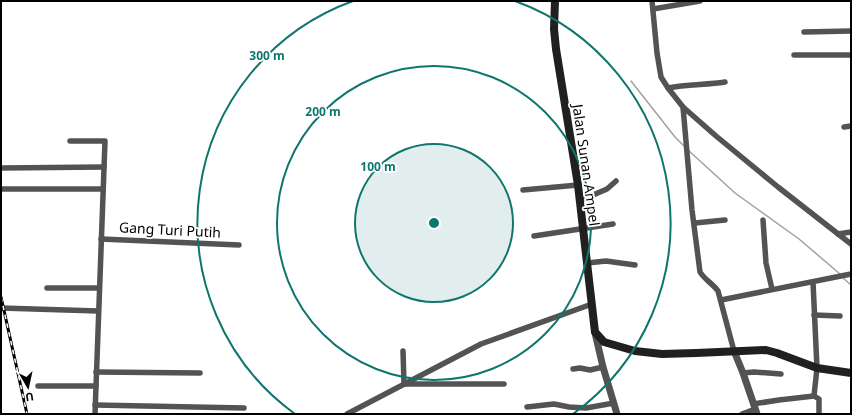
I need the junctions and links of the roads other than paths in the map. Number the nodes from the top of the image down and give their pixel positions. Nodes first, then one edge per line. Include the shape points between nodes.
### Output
1 (555, 1) edge
2 (652, 1) edge
3 (700, 1) edge
4 (653, 9) junction
5 (851, 31) edge
6 (804, 32) dead end
7 (794, 55) dead end
8 (851, 55) edge
9 (725, 82) dead end
10 (668, 88) junction
11 (683, 107) junction
12 (851, 126) edge
13 (844, 127) dead end
14 (70, 141) dead end
15 (104, 167) junction
16 (1, 168) edge
17 (616, 181) dead end
18 (578, 185) junction
19 (1, 188) edge
20 (103, 189) junction
21 (523, 190) dead end
22 (579, 201) junction
23 (725, 220) dead end
24 (763, 220) dead end
25 (695, 223) junction
26 (613, 224) dead end
27 (583, 228) junction
28 (851, 232) edge
29 (838, 234) junction
30 (534, 236) dead end
31 (101, 238) junction
32 (851, 244) edge
33 (239, 245) dead end
34 (587, 263) junction
35 (635, 265) dead end
36 (849, 275) edge
37 (813, 282) junction
38 (47, 288) dead end
39 (98, 288) junction
40 (772, 289) junction
41 (721, 300) junction
42 (592, 304) junction
43 (1, 308) edge
44 (98, 310) junction
45 (814, 315) junction
46 (840, 316) dead end
47 (595, 332) junction
48 (612, 346) junction
49 (403, 350) dead end
50 (734, 351) junction
51 (600, 356) junction
52 (603, 367) junction
53 (817, 368) junction
54 (573, 369) dead end
55 (96, 372) junction
56 (200, 373) dead end
57 (743, 373) junction
58 (851, 373) edge
59 (781, 374) dead end
60 (404, 384) junction
61 (504, 384) dead end
62 (38, 386) dead end
63 (96, 386) junction
64 (814, 396) junction
65 (614, 403) junction
66 (95, 404) junction
67 (527, 407) dead end
68 (244, 408) dead end
69 (755, 409) edge
70 (95, 414) edge
71 (347, 414) edge
72 (617, 414) edge
73 (742, 414) edge
74 (819, 414) edge

1 - 18 main road, Jalan Sunan Ampel via 556,49
2 - 4 street
3 - 4 street
4 - 10 street via 661,77
5 - 6 street
7 - 8 street
9 - 10 street
10 - 11 street
11 - 25 street
11 - 29 street via 772,183
12 - 13 street
14 - 15 street via 104,141
15 - 16 street
15 - 20 street
17 - 22 street via 608,188
18 - 21 street
18 - 22 main road, Jalan Sunan Ampel
19 - 20 street
20 - 31 street
22 - 27 main road, Jalan Sunan Ampel
23 - 25 street
24 - 40 street via 766,263
25 - 41 street via 700,272 713,284
26 - 27 street
27 - 30 street
27 - 34 main road, Jalan Sunan Ampel
28 - 29 street
29 - 32 street
31 - 33 street, Gang Turi Putih
31 - 39 street
34 - 35 street via 606,261
34 - 42 main road, Jalan Sunan Ampel
36 - 37 street
37 - 40 street
37 - 45 street
38 - 39 street
39 - 44 street
40 - 41 street
41 - 50 street
42 - 47 main road, Jalan Sunan Ampel
42 - 60 street via 481,344
43 - 44 street
44 - 55 street
45 - 46 street
45 - 53 street
47 - 48 main road
47 - 51 street
48 - 50 main road via 662,354
48 - 51 street via 604,349
49 - 60 street
50 - 53 main road via 766,350
50 - 57 street
51 - 52 street
52 - 54 street via 590,370
52 - 65 street
53 - 58 main road
53 - 64 street
55 - 56 street
55 - 63 street
57 - 59 street
57 - 69 street
60 - 61 street
60 - 71 street
62 - 63 street
63 - 66 street
64 - 69 street
64 - 74 street via 819,399
65 - 67 street via 586,408 554,404
65 - 72 street
66 - 68 street
66 - 70 street
69 - 73 street

